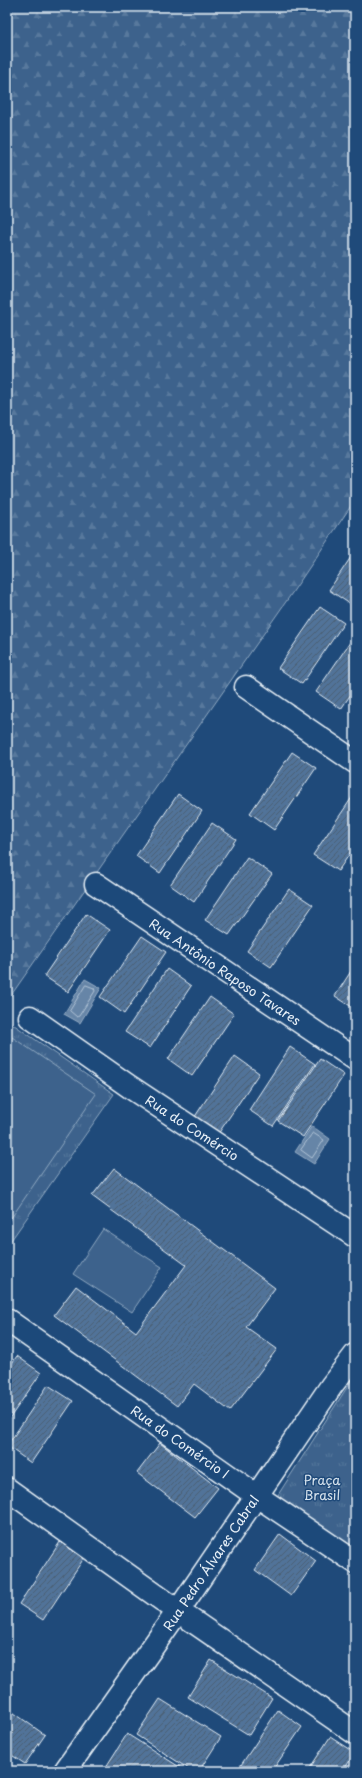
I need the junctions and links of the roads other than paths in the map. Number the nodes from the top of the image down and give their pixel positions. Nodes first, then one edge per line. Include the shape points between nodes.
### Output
1 (246, 687) dead end
2 (355, 762) edge
3 (96, 884) dead end
4 (30, 1018) dead end
5 (355, 1059) edge
6 (355, 1236) edge
7 (7, 1320) edge
8 (355, 1355) edge
9 (7, 1489) edge
10 (257, 1496) junction
11 (355, 1562) edge
12 (178, 1611) junction
13 (355, 1733) edge
14 (65, 1771) edge

1 - 2 street
3 - 5 street, Rua Antônio Raposo Tavares
4 - 6 street, Rua do Comércio
7 - 10 street, Rua do Comércio I
8 - 10 street, Rua Pedro Álvares Cabral
9 - 12 street
10 - 11 street, Rua do Comércio I
10 - 12 street, Rua Pedro Álvares Cabral
12 - 13 street
12 - 14 street, Rua Pedro Álvares Cabral

